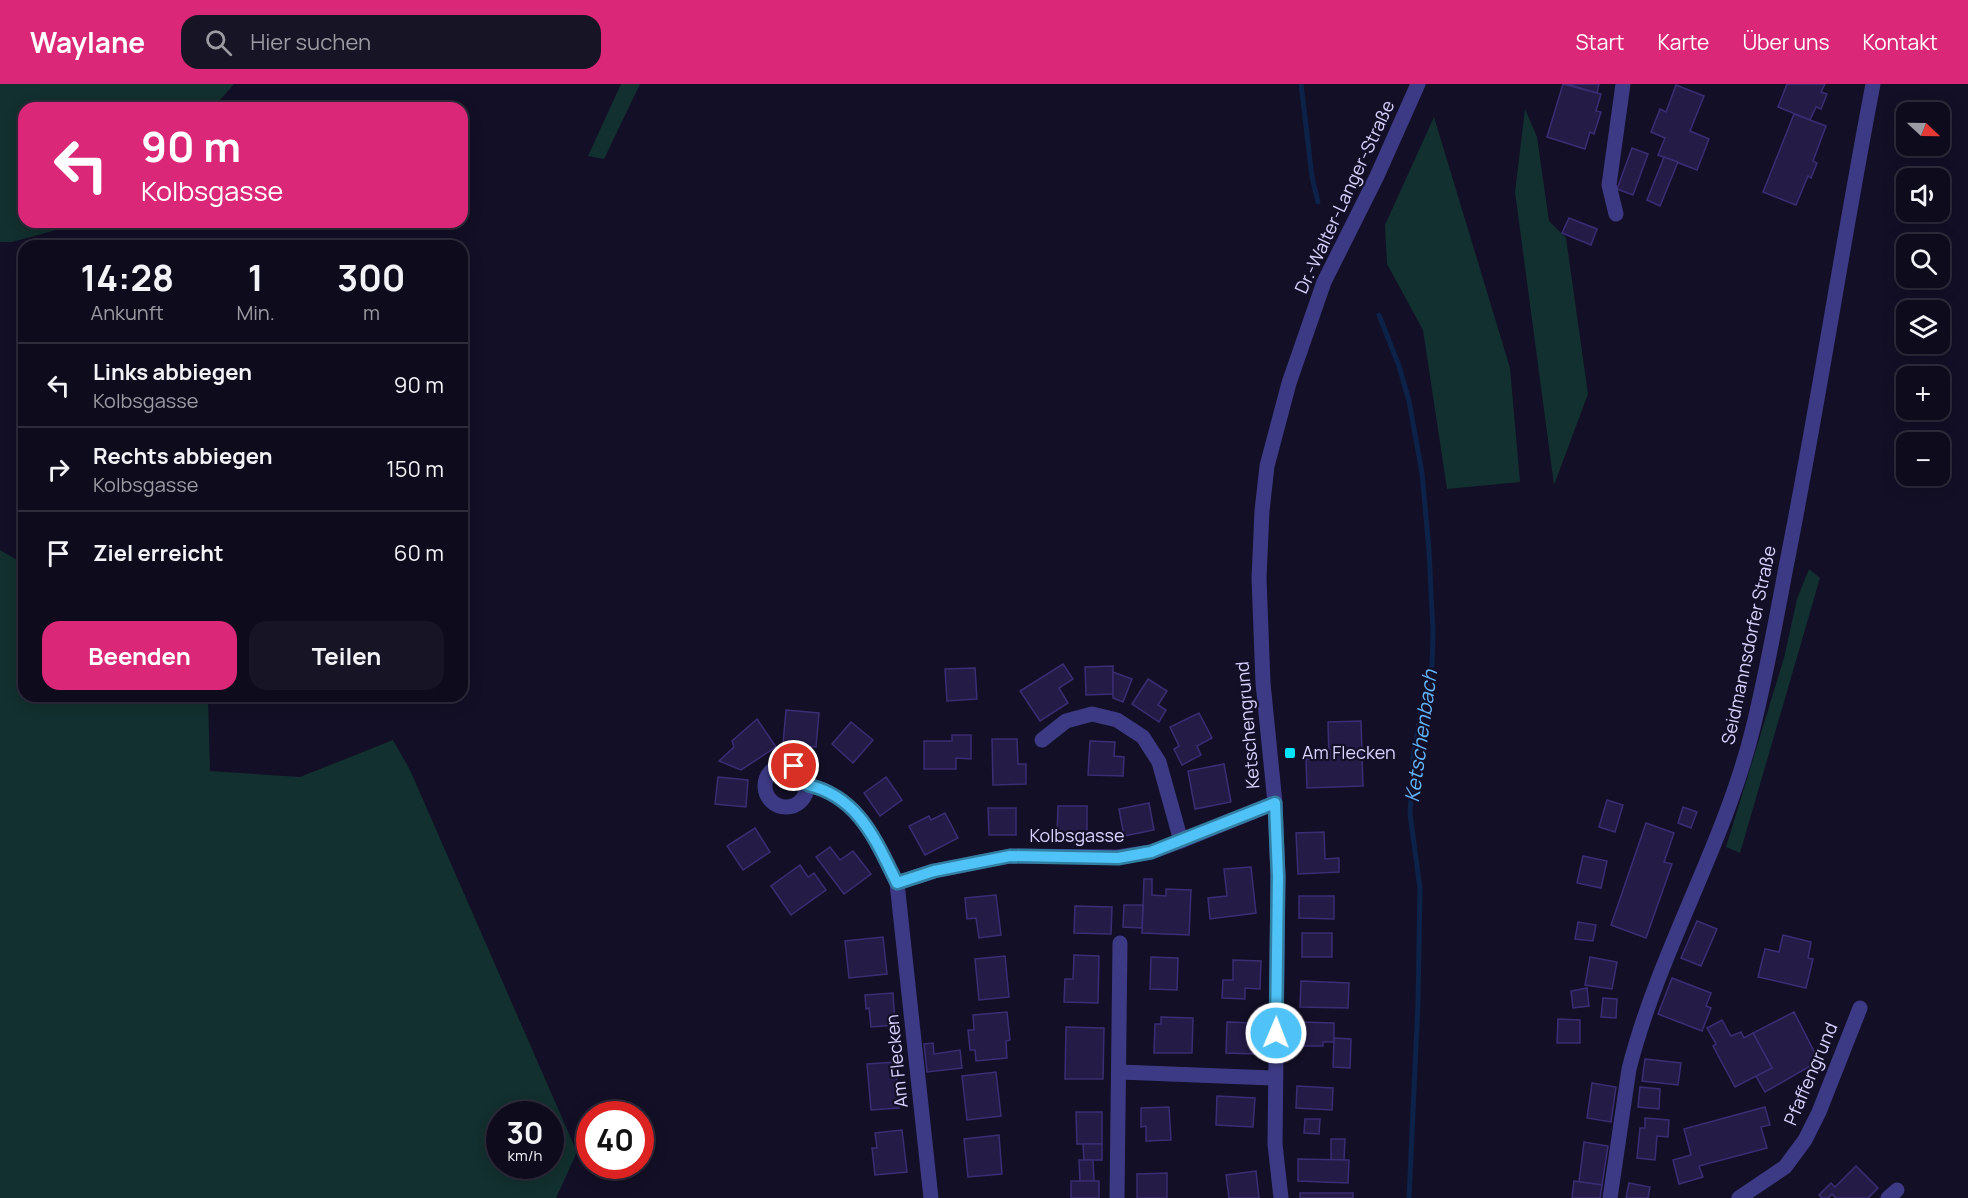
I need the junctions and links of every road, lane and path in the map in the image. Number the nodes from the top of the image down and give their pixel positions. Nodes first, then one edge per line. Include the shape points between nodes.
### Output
1 (1418, 84) edge
2 (1623, 84) edge
3 (1873, 84) edge
4 (1616, 214) dead end
5 (1308, 327) joint
6 (1042, 740) dead end
7 (808, 785) dead end
8 (1275, 803) junction
9 (1180, 841) junction
10 (897, 883) junction
11 (1120, 943) dead end
12 (1860, 1008) dead end
13 (1120, 1072) junction
14 (1275, 1078) junction
15 (931, 1198) edge
16 (1118, 1198) edge
17 (1281, 1198) edge
18 (1610, 1198) edge
19 (1739, 1198) edge

1 - 5 street, Dr.-Walter-Langer-Straße via 1324,282
2 - 4 street via 1609,185
3 - 18 street, Seidmannsdorfer Straße via 1796,517 1753,729 1719,834 1659,977 1634,1050
5 - 8 street, Ketschengrund via 1288,383 1267,466 1262,511 1258,578
6 - 9 street via 1066,721 1092,714 1117,720 1143,737 1159,762
7 - 10 street via 841,799 858,814
8 - 9 street, Kolbsgasse
8 - 14 street, Ketschengrund via 1278,876
9 - 10 street, Kolbsgasse via 1118,858 1010,856 934,871
10 - 15 street, Am Flecken
11 - 13 street
12 - 19 street, Pfaffengrund via 1805,1140 1785,1167
13 - 14 street
13 - 16 street
14 - 17 street, Ketschengrund via 1275,1144

